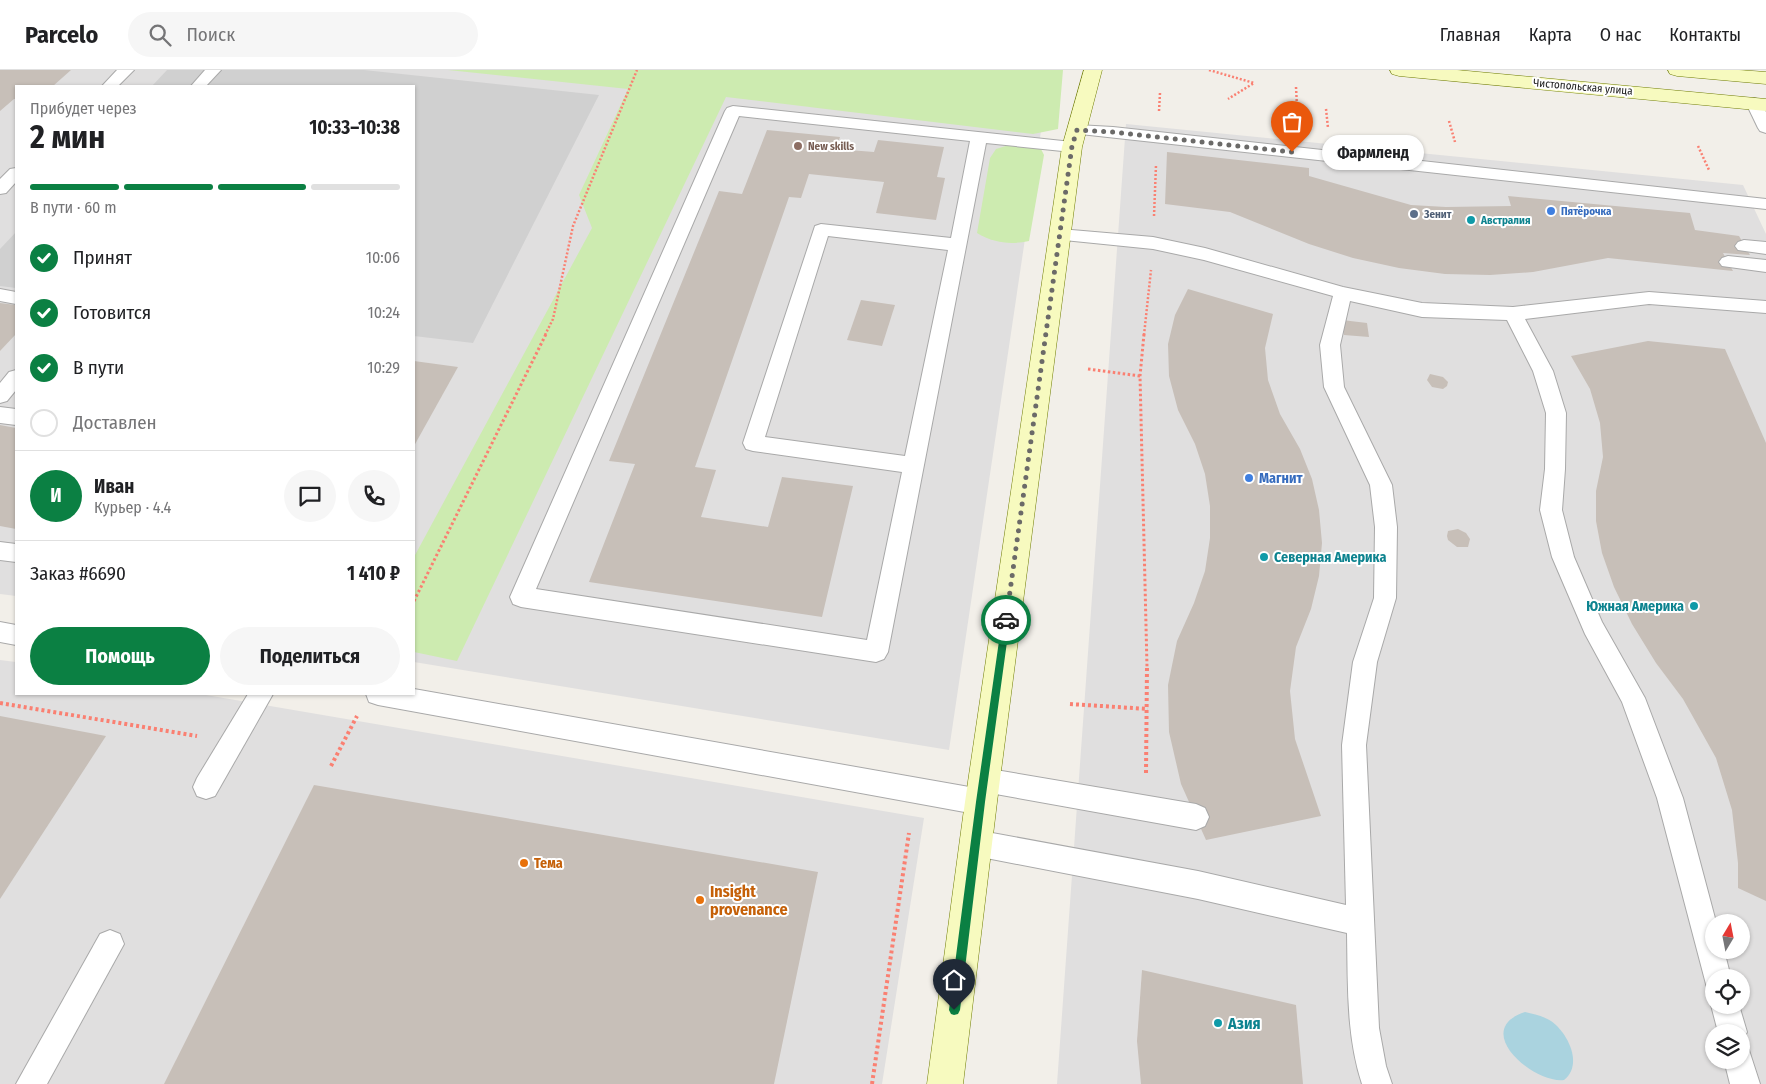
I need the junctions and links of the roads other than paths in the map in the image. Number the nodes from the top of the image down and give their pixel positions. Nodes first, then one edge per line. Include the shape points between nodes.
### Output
1 (126, 70) edge
2 (213, 70) edge
3 (1093, 70) edge
4 (1399, 70) edge
5 (1677, 70) edge
6 (1766, 78) edge
7 (109, 85) edge
8 (199, 85) edge
9 (1760, 104) edge
10 (1766, 128) edge
11 (979, 137) junction
12 (1075, 138) junction
13 (15, 174) edge
14 (0, 189) edge
15 (1766, 204) edge
16 (1060, 235) junction
17 (958, 246) junction
18 (1744, 246) dead end
19 (1766, 248) edge
20 (1728, 262) dead end
21 (1766, 266) edge
22 (1343, 293) junction
23 (0, 296) edge
24 (15, 298) edge
25 (1766, 307) edge
26 (1513, 314) junction
27 (15, 378) edge
28 (0, 396) edge
29 (0, 415) edge
30 (15, 417) edge
31 (913, 465) junction
32 (0, 551) edge
33 (15, 553) edge
34 (0, 632) edge
35 (15, 635) edge
36 (260, 695) edge
37 (384, 695) edge
38 (206, 787) dead end
39 (982, 791) junction
40 (1196, 816) dead end
41 (976, 844) junction
42 (1360, 922) junction
43 (110, 944) dead end
44 (1715, 969) edge
45 (1741, 1069) edge
46 (31, 1084) edge
47 (945, 1084) edge
48 (1377, 1084) edge
49 (1745, 1084) edge

1 - 7 lane
2 - 8 lane
3 - 12 street
4 - 9 street, Чистопольская улица
5 - 6 street
9 - 10 lane
11 - 12 lane
11 - 17 lane
11 - 31 lane via 733,111 521,597 876,652
12 - 15 lane via 1158,137
12 - 16 street
13 - 14 lane
16 - 22 lane via 1153,243 1205,254
16 - 39 street
17 - 31 lane
17 - 31 lane via 821,230 754,443
18 - 19 lane
20 - 21 lane
22 - 26 lane via 1422,310
22 - 42 lane via 1330,345 1334,387 1381,485 1386,527 1385,598 1365,662 1354,745
23 - 24 lane
25 - 26 lane via 1649,298
26 - 44 lane via 1543,371 1556,413 1551,510 1563,557 1593,627 1633,698 1670,798
27 - 28 lane
29 - 30 lane
32 - 33 lane
34 - 35 lane
36 - 38 lane
37 - 39 lane
39 - 40 lane
39 - 41 street
41 - 42 lane via 1198,885
41 - 47 street
42 - 48 lane via 1364,1028
43 - 46 lane
45 - 49 lane

